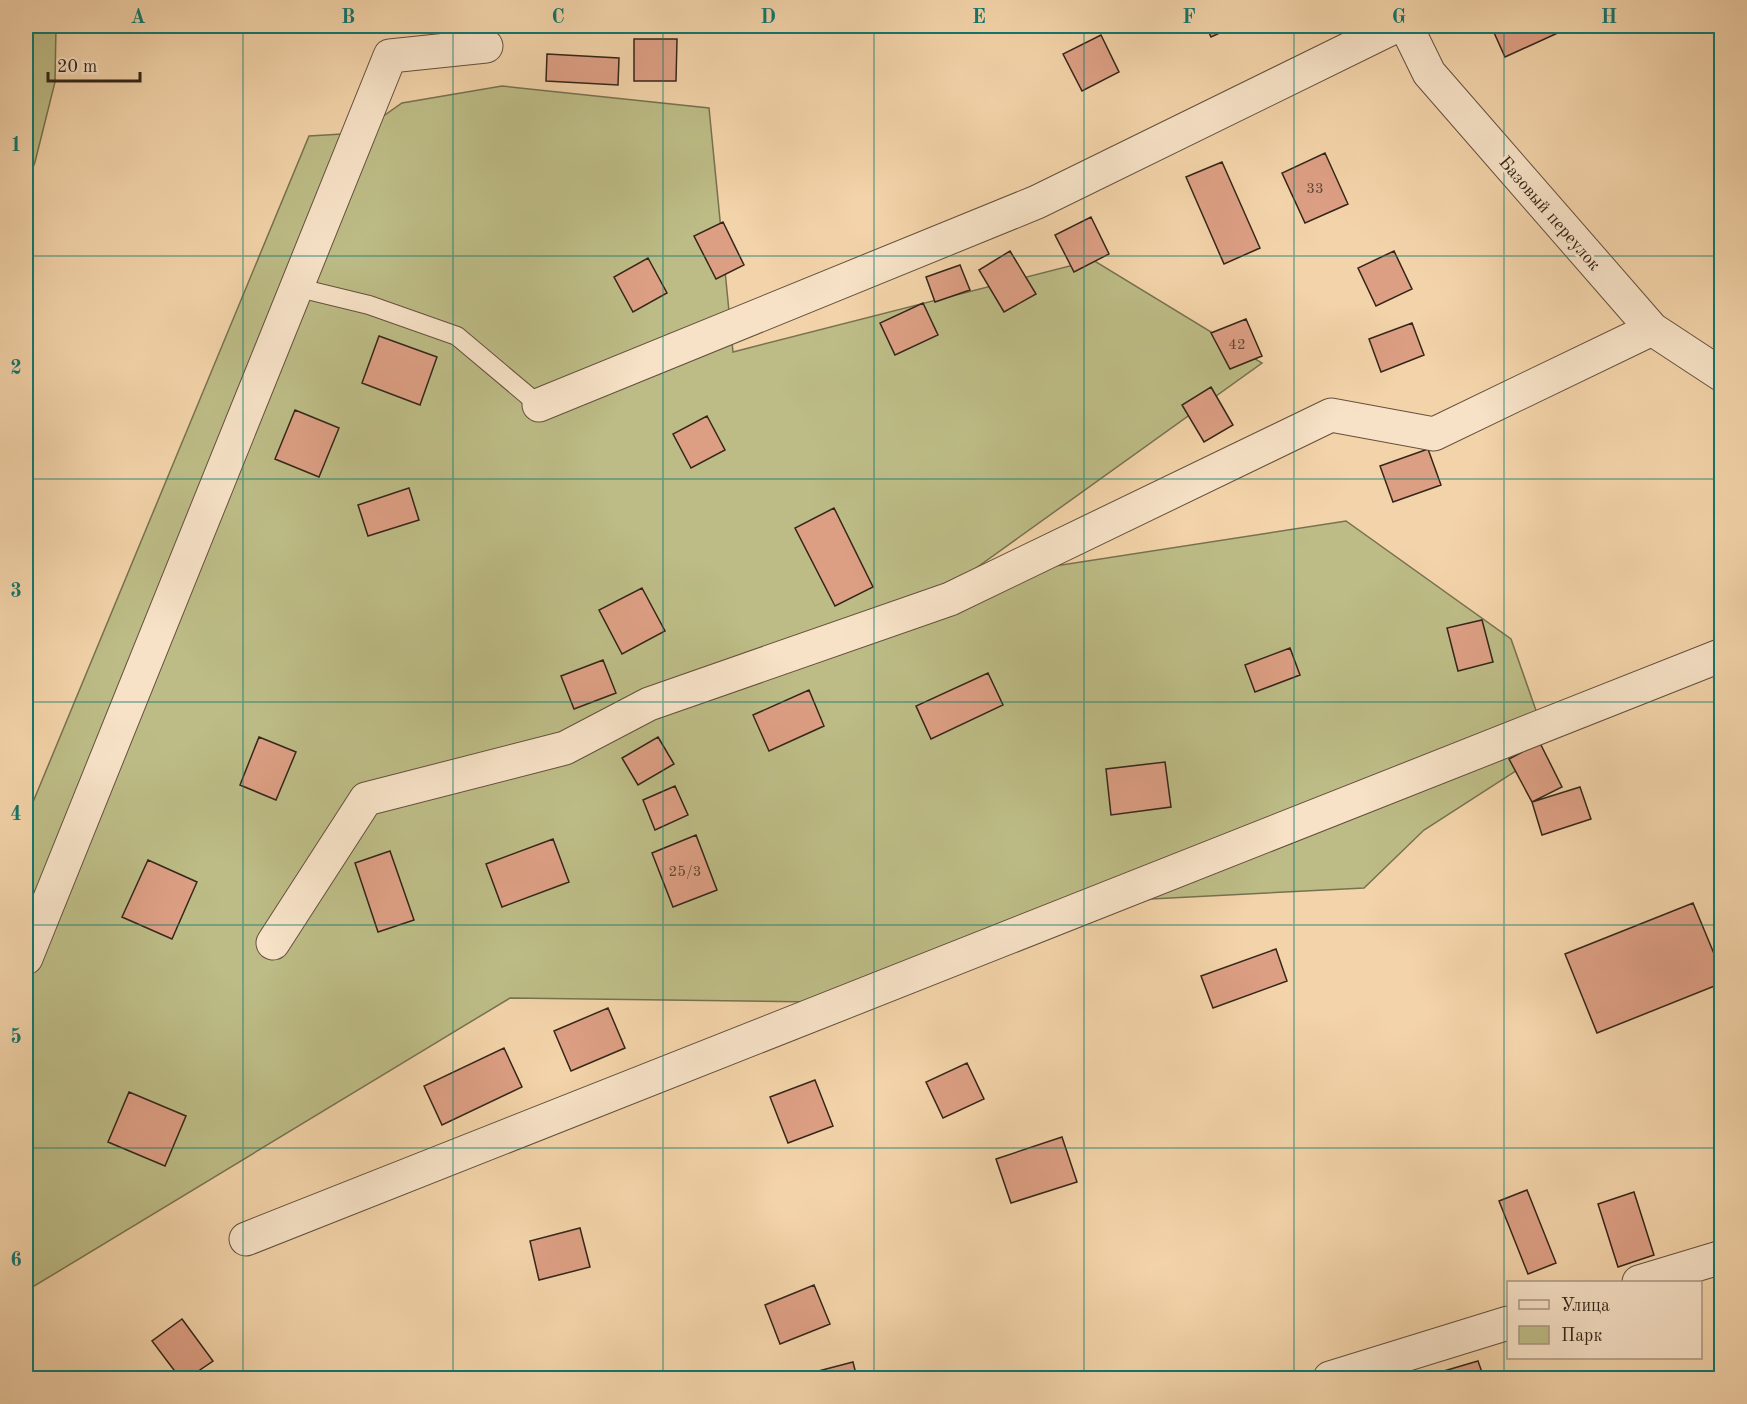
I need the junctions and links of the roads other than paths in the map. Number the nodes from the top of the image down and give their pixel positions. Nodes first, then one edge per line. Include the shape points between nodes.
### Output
1 (1396, 26) edge
2 (1406, 26) edge
3 (486, 46) dead end
4 (295, 287) junction
5 (1652, 329) junction
6 (1722, 375) edge
7 (540, 405) joint
8 (1722, 655) edge
9 (273, 943) dead end
10 (26, 958) edge
11 (246, 1239) dead end
12 (1722, 1257) edge
13 (1642, 1281) edge
14 (1507, 1324) edge
15 (1330, 1378) edge

1 - 7 street via 1037,202
2 - 5 street, Базовый переулок via 1428,73
3 - 4 street via 390,56
4 - 7 lane via 369,305 457,336
4 - 10 street
5 - 6 street, Базовый переулок
5 - 9 street via 1434,434 1330,415 950,599 650,704 565,748 366,799
8 - 11 street
12 - 13 street
14 - 15 street

